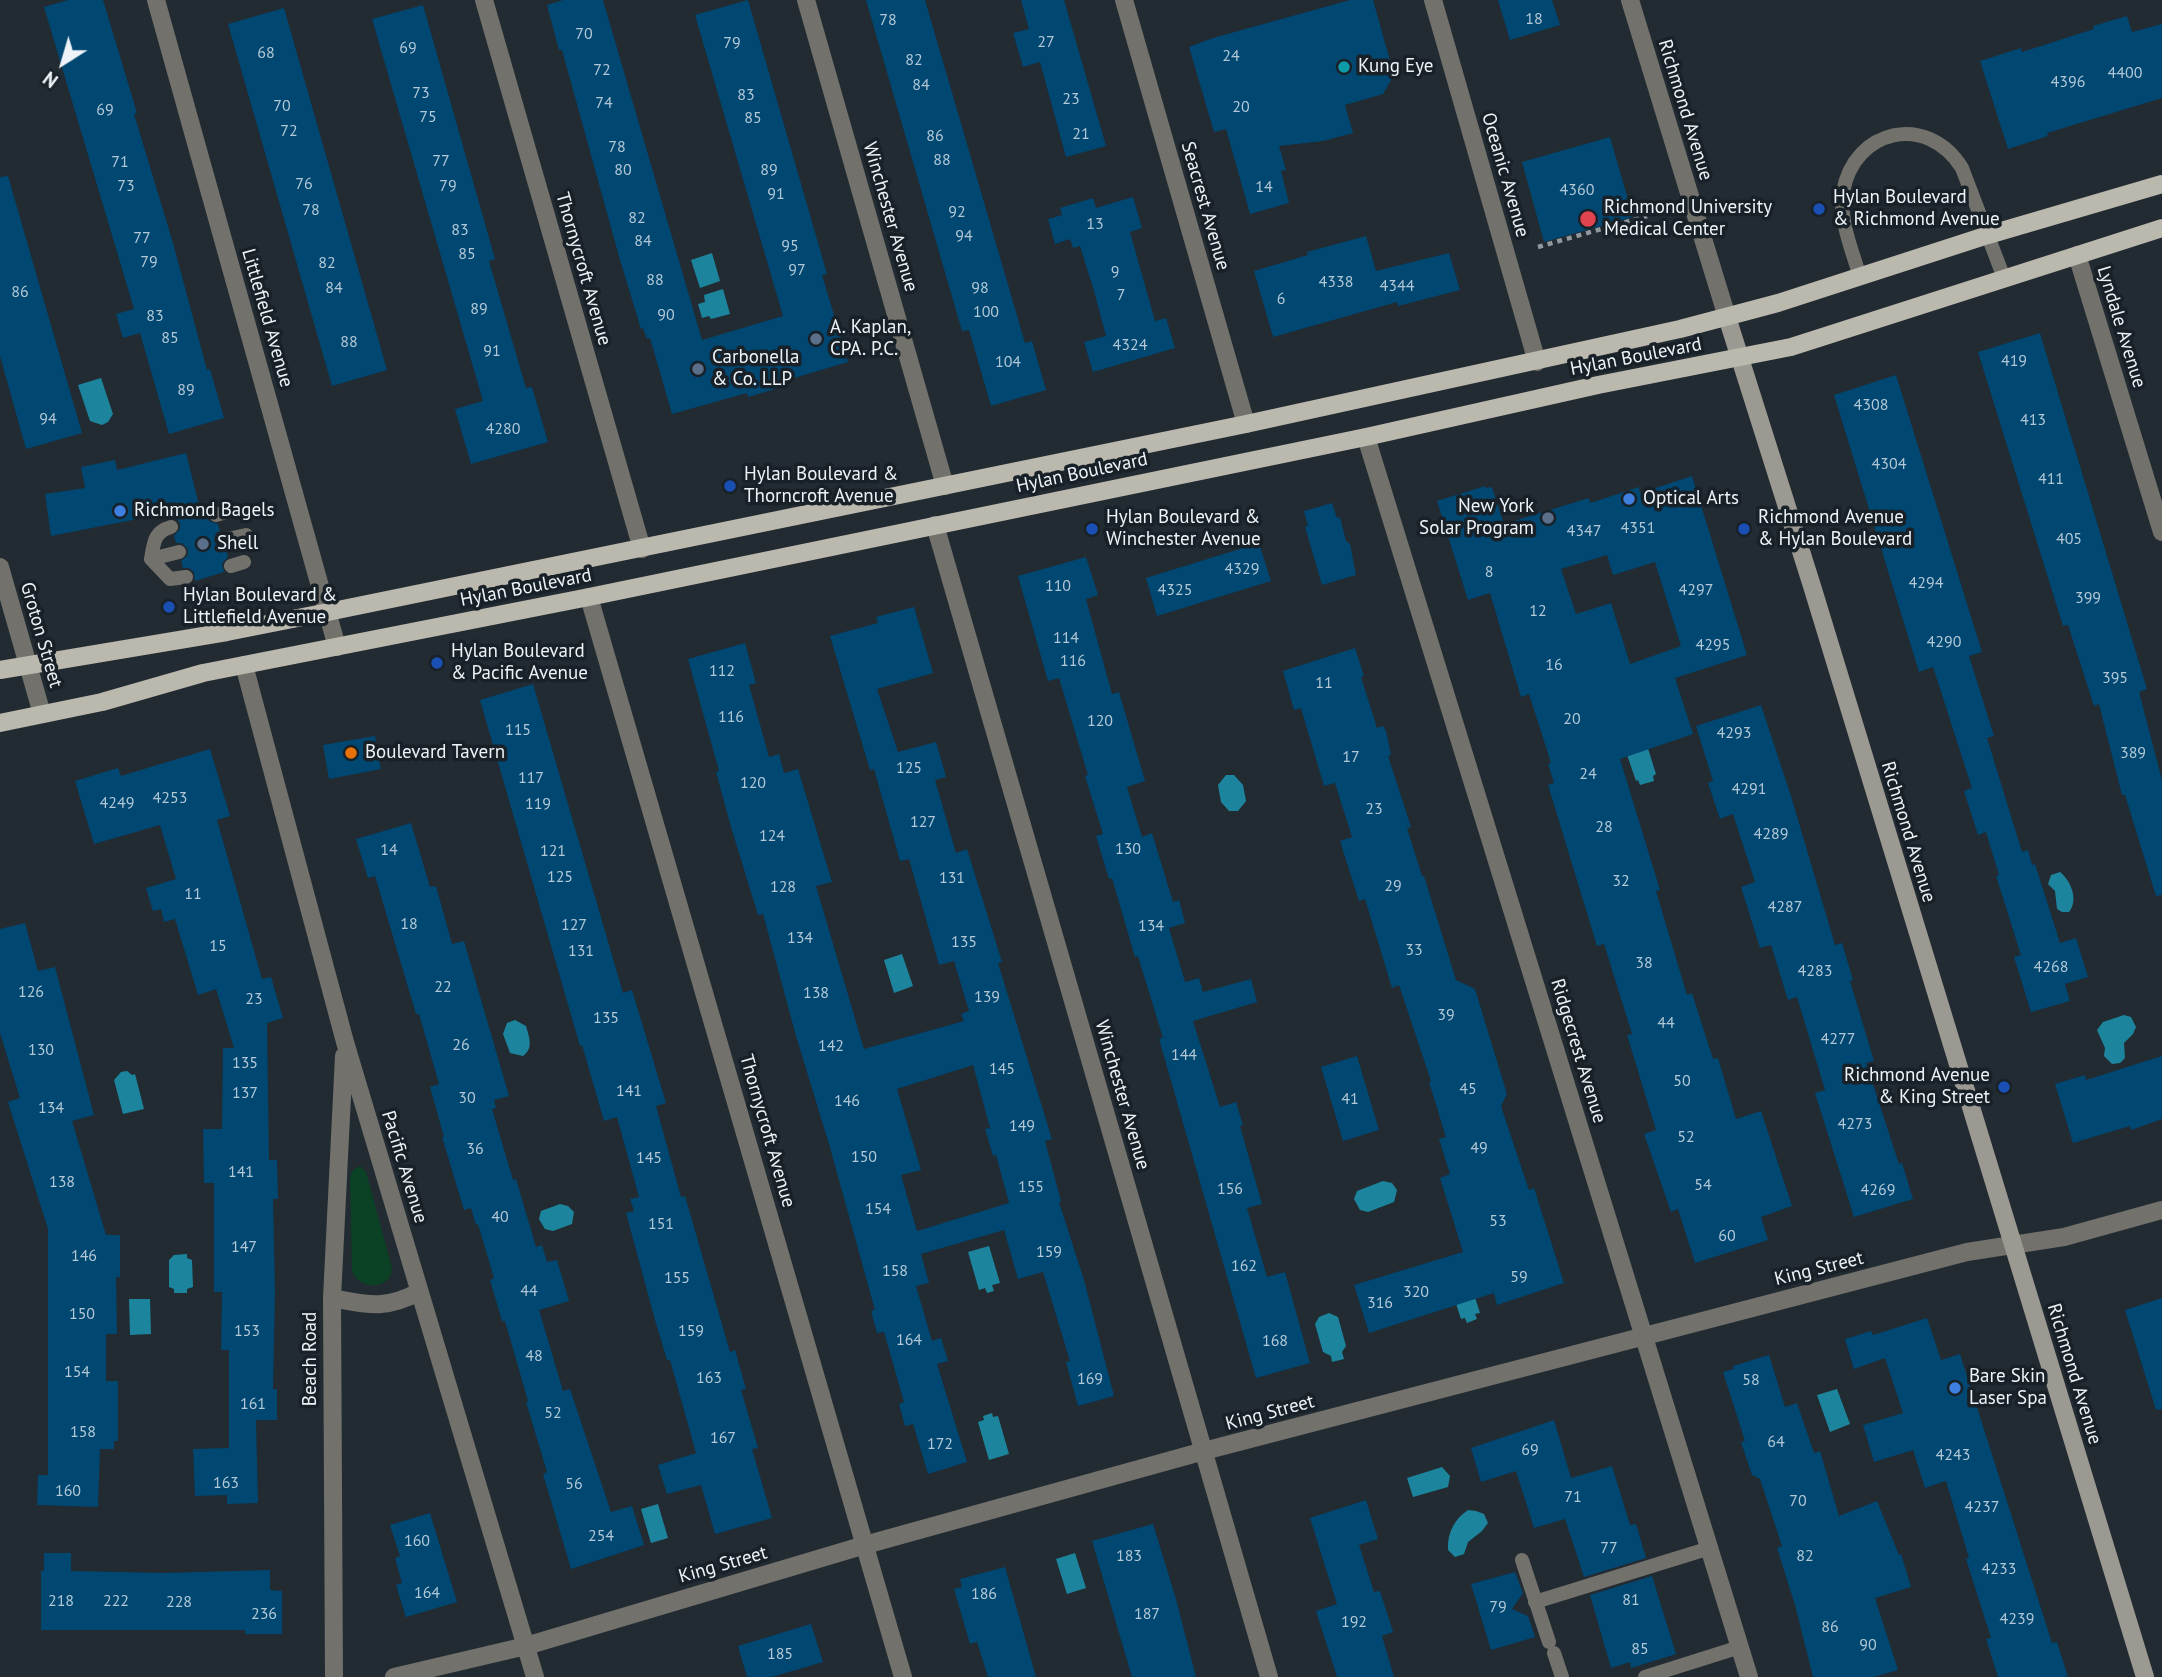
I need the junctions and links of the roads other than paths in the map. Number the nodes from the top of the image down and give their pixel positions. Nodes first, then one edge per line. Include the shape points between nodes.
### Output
1 (156, 0) edge
2 (484, 0) edge
3 (806, 0) edge
4 (1124, 0) edge
5 (1433, 0) edge
6 (1630, 0) edge
7 (2162, 184) edge
8 (2162, 228) edge
9 (1988, 236) junction
10 (2077, 255) junction
11 (1860, 277) junction
12 (2004, 278) junction
13 (1727, 317) junction
14 (1740, 357) junction
15 (1537, 362) junction
16 (1246, 424) junction
17 (1366, 437) junction
18 (944, 486) junction
19 (935, 525) junction
20 (172, 527) dead end
21 (2162, 532) edge
22 (246, 535) dead end
23 (223, 540) dead end
24 (642, 549) junction
25 (178, 552) dead end
26 (151, 559) junction
27 (0, 567) edge
28 (186, 577) dead end
29 (589, 597) junction
30 (328, 612) junction
31 (337, 647) junction
32 (28, 665) junction
33 (244, 665) junction
34 (0, 670) edge
35 (42, 714) junction
36 (0, 723) edge
37 (345, 1042) junction
38 (2162, 1210) edge
39 (2012, 1245) junction
40 (419, 1292) junction
41 (332, 1298) junction
42 (1644, 1336) junction
43 (1205, 1451) junction
44 (865, 1545) junction
45 (1710, 1548) junction
46 (1522, 1560) dead end
47 (1535, 1602) junction
48 (526, 1646) junction
49 (1740, 1647) junction
50 (334, 1677) edge
51 (394, 1677) edge
52 (535, 1677) edge
53 (903, 1677) edge
54 (1269, 1677) edge
55 (1562, 1677) edge
56 (1645, 1677) edge
57 (1749, 1677) edge
58 (2145, 1677) edge

1 - 30 street, Littlefield Avenue
2 - 24 street, Thornycroft Avenue
3 - 18 street, Winchester Avenue
4 - 16 street, Seacrest Avenue
5 - 15 street, Oceanic Avenue
6 - 13 street, Richmond Avenue
7 - 9 main road, Hylan Boulevard
8 - 10 main road, Hylan Boulevard
9 - 11 main road, Hylan Boulevard
9 - 11 lane via 1962,167 1949,151 1916,134 1882,138 1855,161 1843,196 1844,222
9 - 12 lane
10 - 12 main road, Hylan Boulevard
10 - 21 street, Lyndale Avenue
11 - 13 main road, Hylan Boulevard
12 - 14 main road, Hylan Boulevard via 1791,347
13 - 14 main road, Richmond Avenue
13 - 15 main road, Hylan Boulevard
14 - 17 main road, Hylan Boulevard
14 - 39 main road, Richmond Avenue
15 - 16 main road, Hylan Boulevard
16 - 18 main road, Hylan Boulevard
17 - 19 main road, Hylan Boulevard
17 - 42 street, Ridgecrest Avenue
18 - 24 main road, Hylan Boulevard
19 - 29 main road, Hylan Boulevard
19 - 43 street, Winchester Avenue
20 - 26 lane via 156,535
22 - 23 lane
24 - 30 main road, Hylan Boulevard
25 - 26 lane
26 - 28 lane via 170,579
27 - 32 street, Groton Street
29 - 31 main road, Hylan Boulevard
29 - 44 street, Thornycroft Avenue
30 - 31 street, Littlefield Avenue
30 - 32 main road, Hylan Boulevard
31 - 33 main road, Hylan Boulevard
32 - 34 main road, Hylan Boulevard
32 - 35 street, Groton Street
33 - 35 main road, Hylan Boulevard
33 - 37 street, Pacific Avenue
35 - 36 main road, Hylan Boulevard
37 - 40 street, Pacific Avenue
37 - 41 street, Beach Road
38 - 39 street, King Street via 2064,1237
39 - 42 street, King Street via 1967,1252
39 - 58 main road, Richmond Avenue
40 - 41 street via 384,1305
40 - 48 street, Pacific Avenue
41 - 50 street, Beach Road
42 - 43 street, King Street
42 - 45 street, Ridgecrest Avenue
43 - 44 street, King Street
43 - 54 street, Winchester Avenue
44 - 48 street, King Street
44 - 53 street, Thornycroft Avenue
45 - 47 lane
45 - 49 street, Ridgecrest Avenue
46 - 47 lane
47 - 55 lane
48 - 51 street, King Street
48 - 52 street, Pacific Avenue
49 - 56 lane
49 - 57 street, Ridgecrest Avenue

